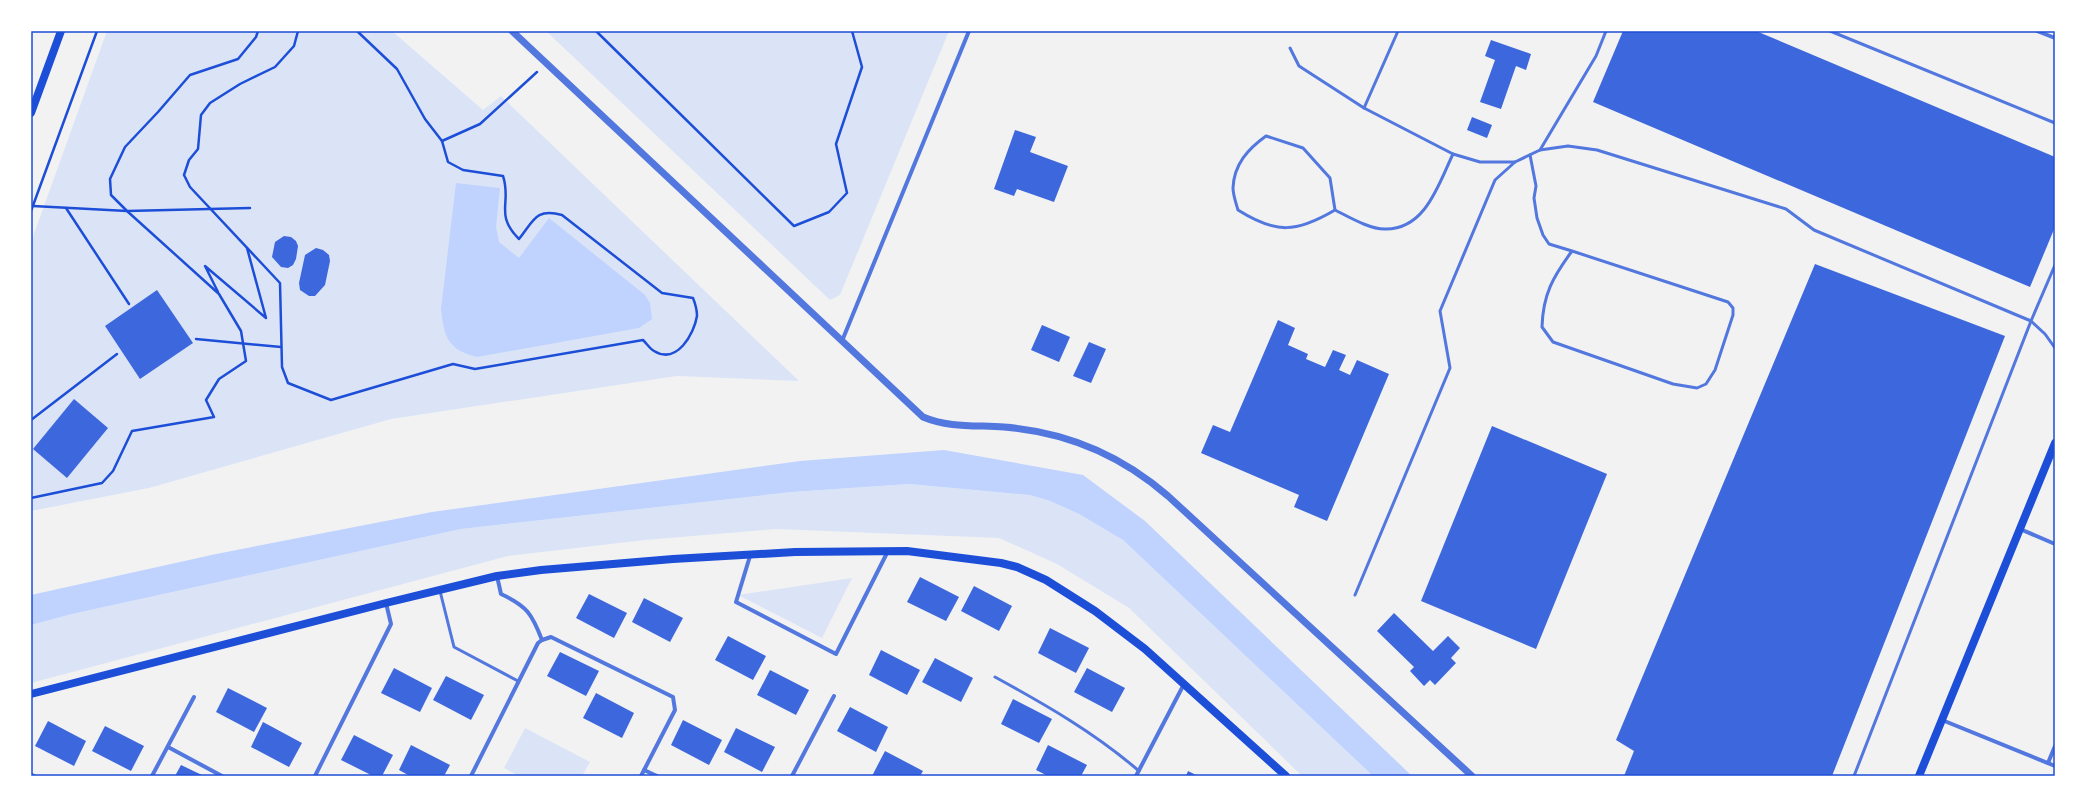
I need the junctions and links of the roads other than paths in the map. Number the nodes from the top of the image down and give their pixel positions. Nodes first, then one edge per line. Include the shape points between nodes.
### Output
1 (61, 31) edge
2 (512, 31) edge
3 (969, 31) edge
4 (1398, 31) edge
5 (1606, 31) edge
6 (1830, 31) edge
7 (2037, 31) edge
8 (2055, 38) edge
9 (1290, 48) dead end
10 (1364, 108) junction
11 (31, 113) edge
12 (2055, 123) edge
13 (1540, 150) junction
14 (1453, 154) junction
15 (1530, 155) junction
16 (1515, 162) junction
17 (1335, 210) junction
18 (1572, 251) junction
19 (2055, 265) edge
20 (2031, 321) junction
21 (842, 341) junction
22 (2055, 348) edge
23 (2055, 443) edge
24 (2020, 529) junction
25 (2055, 544) edge
26 (888, 550) junction
27 (750, 556) junction
28 (497, 576) junction
29 (440, 590) junction
30 (1355, 595) dead end
31 (386, 603) junction
32 (542, 640) junction
33 (995, 677) dead end
34 (518, 680) junction
35 (1184, 684) junction
36 (31, 694) edge
37 (834, 696) dead end
38 (194, 697) dead end
39 (1942, 720) junction
40 (2055, 746) edge
41 (168, 747) junction
42 (2048, 763) junction
43 (2055, 766) edge
44 (644, 770) junction
45 (1139, 771) junction
46 (31, 774) edge
47 (34, 776) edge
48 (152, 776) edge
49 (222, 776) edge
50 (315, 776) edge
51 (471, 776) edge
52 (641, 776) edge
53 (657, 776) edge
54 (792, 776) edge
55 (1136, 776) edge
56 (1286, 776) edge
57 (1472, 776) edge
58 (1854, 776) edge
59 (1919, 776) edge

1 - 11 main road
2 - 21 street
3 - 21 street
4 - 10 lane
5 - 13 lane via 1596,56
6 - 12 lane
7 - 8 street
9 - 10 lane via 1299,66
10 - 14 lane
13 - 15 lane
13 - 20 lane via 1568,146 1597,150 1786,209 1814,230
14 - 16 lane via 1480,162
14 - 17 lane via 1427,208 1408,224 1386,230 1362,223
15 - 16 lane
15 - 18 lane via 1536,179 1536,211 1543,235 1549,244
16 - 30 lane via 1495,180 1440,311 1450,368
17 - 17 lane via 1330,178 1302,148 1266,136 1249,148 1238,165 1233,188 1238,210 1258,222 1285,229 1315,222
18 - 18 lane via 1554,276 1544,300 1542,328 1553,342 1673,384 1697,388 1706,384 1715,370 1733,315 1733,308 1728,302
19 - 20 lane
20 - 22 lane
20 - 58 lane
21 - 57 street via 923,417 936,422 1042,431 1088,445 1124,463 1168,496
23 - 24 main road
24 - 25 street
24 - 39 main road
26 - 27 main road via 795,552
26 - 27 street via 836,654 736,602
26 - 35 main road via 1001,563 1032,572 1095,611 1145,649
27 - 28 main road via 578,567
28 - 29 main road
28 - 32 street via 501,594 520,603 534,620
29 - 31 main road
29 - 34 lane via 454,647
31 - 36 main road
31 - 50 street via 391,624
32 - 34 street
32 - 44 street via 551,637 673,698 675,710
33 - 45 lane via 1073,721 1111,747
34 - 51 street
35 - 45 street
35 - 56 main road
37 - 54 street
38 - 41 street
39 - 42 street
39 - 59 main road
40 - 42 street
41 - 48 street
41 - 49 street
42 - 43 street
44 - 52 street
44 - 53 street
45 - 55 street
46 - 47 street

